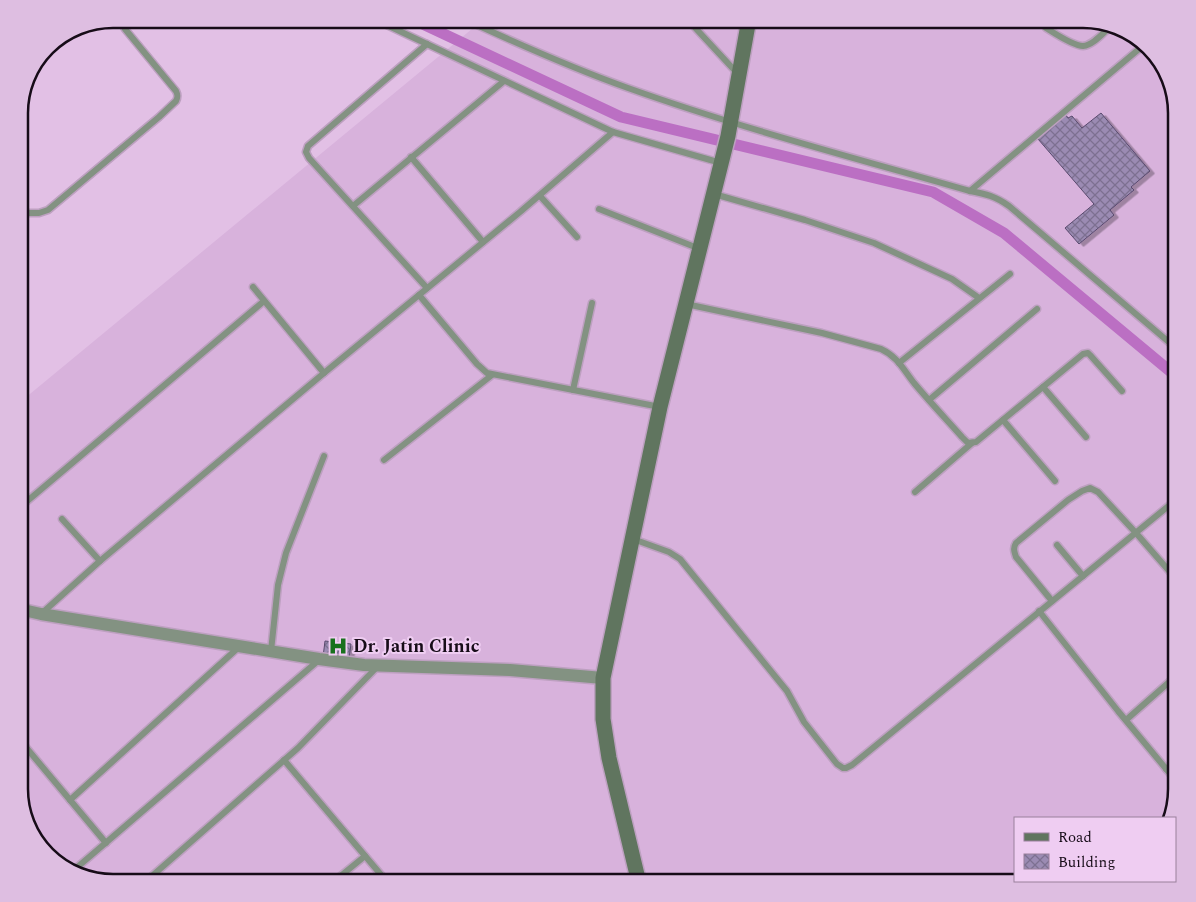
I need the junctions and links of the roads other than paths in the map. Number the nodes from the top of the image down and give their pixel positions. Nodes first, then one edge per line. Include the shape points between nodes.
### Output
1 (124, 28) edge
2 (393, 28) edge
3 (484, 28) edge
4 (695, 28) edge
5 (747, 28) edge
6 (1046, 28) dead end
7 (1106, 31) edge
8 (427, 44) junction
9 (1140, 49) edge
10 (739, 75) junction
11 (504, 80) junction
12 (729, 129) junction
13 (613, 132) junction
14 (412, 157) junction
15 (722, 160) junction
16 (970, 190) junction
17 (714, 194) junction
18 (540, 196) junction
19 (353, 206) junction
20 (600, 209) dead end
21 (28, 213) edge
22 (576, 237) dead end
23 (483, 242) junction
24 (700, 249) junction
25 (1010, 274) dead end
26 (252, 287) dead end
27 (427, 288) junction
28 (418, 295) junction
29 (979, 298) junction
30 (264, 301) junction
31 (592, 303) dead end
32 (686, 304) junction
33 (1037, 309) dead end
34 (1168, 341) edge
35 (900, 363) junction
36 (324, 373) junction
37 (492, 375) junction
38 (1043, 387) junction
39 (573, 390) junction
40 (1122, 391) dead end
41 (929, 400) junction
42 (660, 407) junction
43 (1003, 420) junction
44 (1086, 437) dead end
45 (972, 443) junction
46 (324, 456) dead end
47 (384, 460) dead end
48 (1055, 481) dead end
49 (915, 492) dead end
50 (28, 500) edge
51 (1168, 506) edge
52 (62, 519) dead end
53 (1136, 533) junction
54 (633, 539) junction
55 (1057, 545) dead end
56 (100, 561) junction
57 (1168, 567) edge
58 (1083, 576) junction
59 (1052, 600) junction
60 (28, 610) edge
61 (1039, 611) junction
62 (41, 614) junction
63 (240, 646) junction
64 (272, 651) junction
65 (320, 659) junction
66 (379, 666) junction
67 (603, 678) junction
68 (1168, 683) edge
69 (1126, 720) junction
70 (28, 750) edge
71 (284, 760) junction
72 (1166, 769) joint
73 (1168, 771) edge
74 (70, 800) junction
75 (106, 843) junction
76 (364, 856) junction
77 (78, 867) edge
78 (155, 874) edge
79 (343, 874) edge
80 (380, 874) edge
81 (637, 874) edge

1 - 21 lane via 176,91 178,98 48,210
2 - 8 lane
3 - 12 lane
4 - 10 lane
5 - 10 street
6 - 7 lane via 1082,46
8 - 11 lane
8 - 19 lane via 306,149 309,158
9 - 16 lane
10 - 12 street
11 - 13 lane
11 - 14 lane
12 - 15 street
12 - 16 lane
13 - 15 lane
13 - 18 lane
14 - 19 lane
14 - 23 lane
15 - 17 street
16 - 34 lane via 1009,206
17 - 24 street
17 - 29 lane via 874,244 952,279
18 - 22 lane
18 - 23 lane
19 - 27 lane
20 - 24 lane
23 - 27 lane
24 - 32 street
25 - 29 lane
26 - 30 lane
27 - 28 lane
28 - 36 lane
28 - 37 lane via 477,364
29 - 35 lane
30 - 36 lane
30 - 50 lane
31 - 39 lane
32 - 35 lane via 881,349
32 - 42 street
33 - 41 lane
35 - 41 lane
36 - 56 lane
37 - 39 lane
37 - 47 lane
38 - 40 lane via 1085,353
38 - 43 lane
38 - 44 lane
39 - 42 lane
41 - 45 lane via 965,440
42 - 54 street
43 - 45 lane
43 - 48 lane
45 - 49 lane
46 - 64 lane via 284,560 278,585
51 - 53 lane
52 - 56 lane
53 - 57 lane
53 - 58 lane
53 - 59 lane via 1095,490 1084,490 1068,500 1014,546 1016,557
54 - 61 lane via 680,559 787,691 804,722 843,768 852,765
54 - 67 street
55 - 58 lane
56 - 62 lane
58 - 59 lane
59 - 61 lane
60 - 62 street
61 - 69 lane
62 - 63 street
63 - 64 street
63 - 74 lane
64 - 65 street
65 - 66 street
65 - 75 lane
66 - 67 street via 510,670
66 - 71 lane
67 - 81 street via 603,719 609,758
68 - 69 lane
69 - 72 lane
70 - 74 lane
71 - 76 lane
71 - 78 lane
72 - 73 lane
74 - 75 lane
75 - 77 lane
76 - 79 lane
76 - 80 lane

